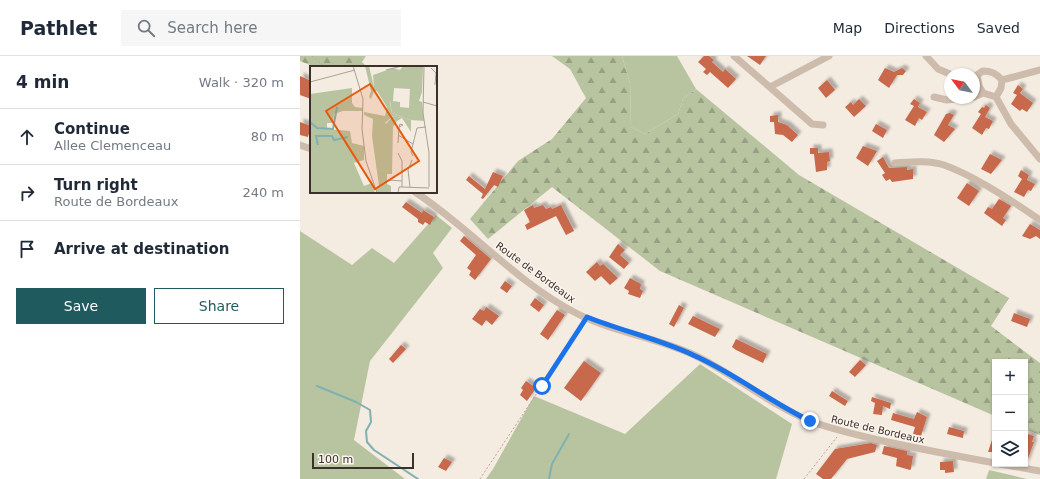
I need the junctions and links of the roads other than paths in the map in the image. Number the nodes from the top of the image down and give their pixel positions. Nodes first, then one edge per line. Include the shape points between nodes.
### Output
1 (734, 56) edge
2 (829, 56) edge
3 (926, 56) edge
4 (1040, 70) edge
5 (944, 72) edge
6 (980, 72) edge
7 (1002, 80) junction
8 (770, 88) junction
9 (980, 89) edge
10 (983, 93) junction
11 (980, 94) edge
12 (934, 97) dead end
13 (996, 97) junction
14 (944, 99) edge
15 (823, 125) dead end
16 (300, 145) edge
17 (310, 149) edge
18 (1040, 159) edge
19 (895, 162) dead end
20 (417, 193) edge
21 (1040, 220) edge
22 (992, 462) edge
23 (1017, 467) edge
24 (1040, 471) edge

1 - 8 street
2 - 8 street
3 - 5 street via 938,69
4 - 7 street
6 - 7 street via 990,71
7 - 13 street
8 - 15 street via 812,124
9 - 10 street
10 - 11 street
10 - 13 street
12 - 14 street
13 - 18 street via 1011,124
16 - 17 street
19 - 21 street via 943,165 960,172
20 - 22 street, Route de Bordeaux via 441,209 544,294 574,312 694,355 810,421 842,431
23 - 24 street

